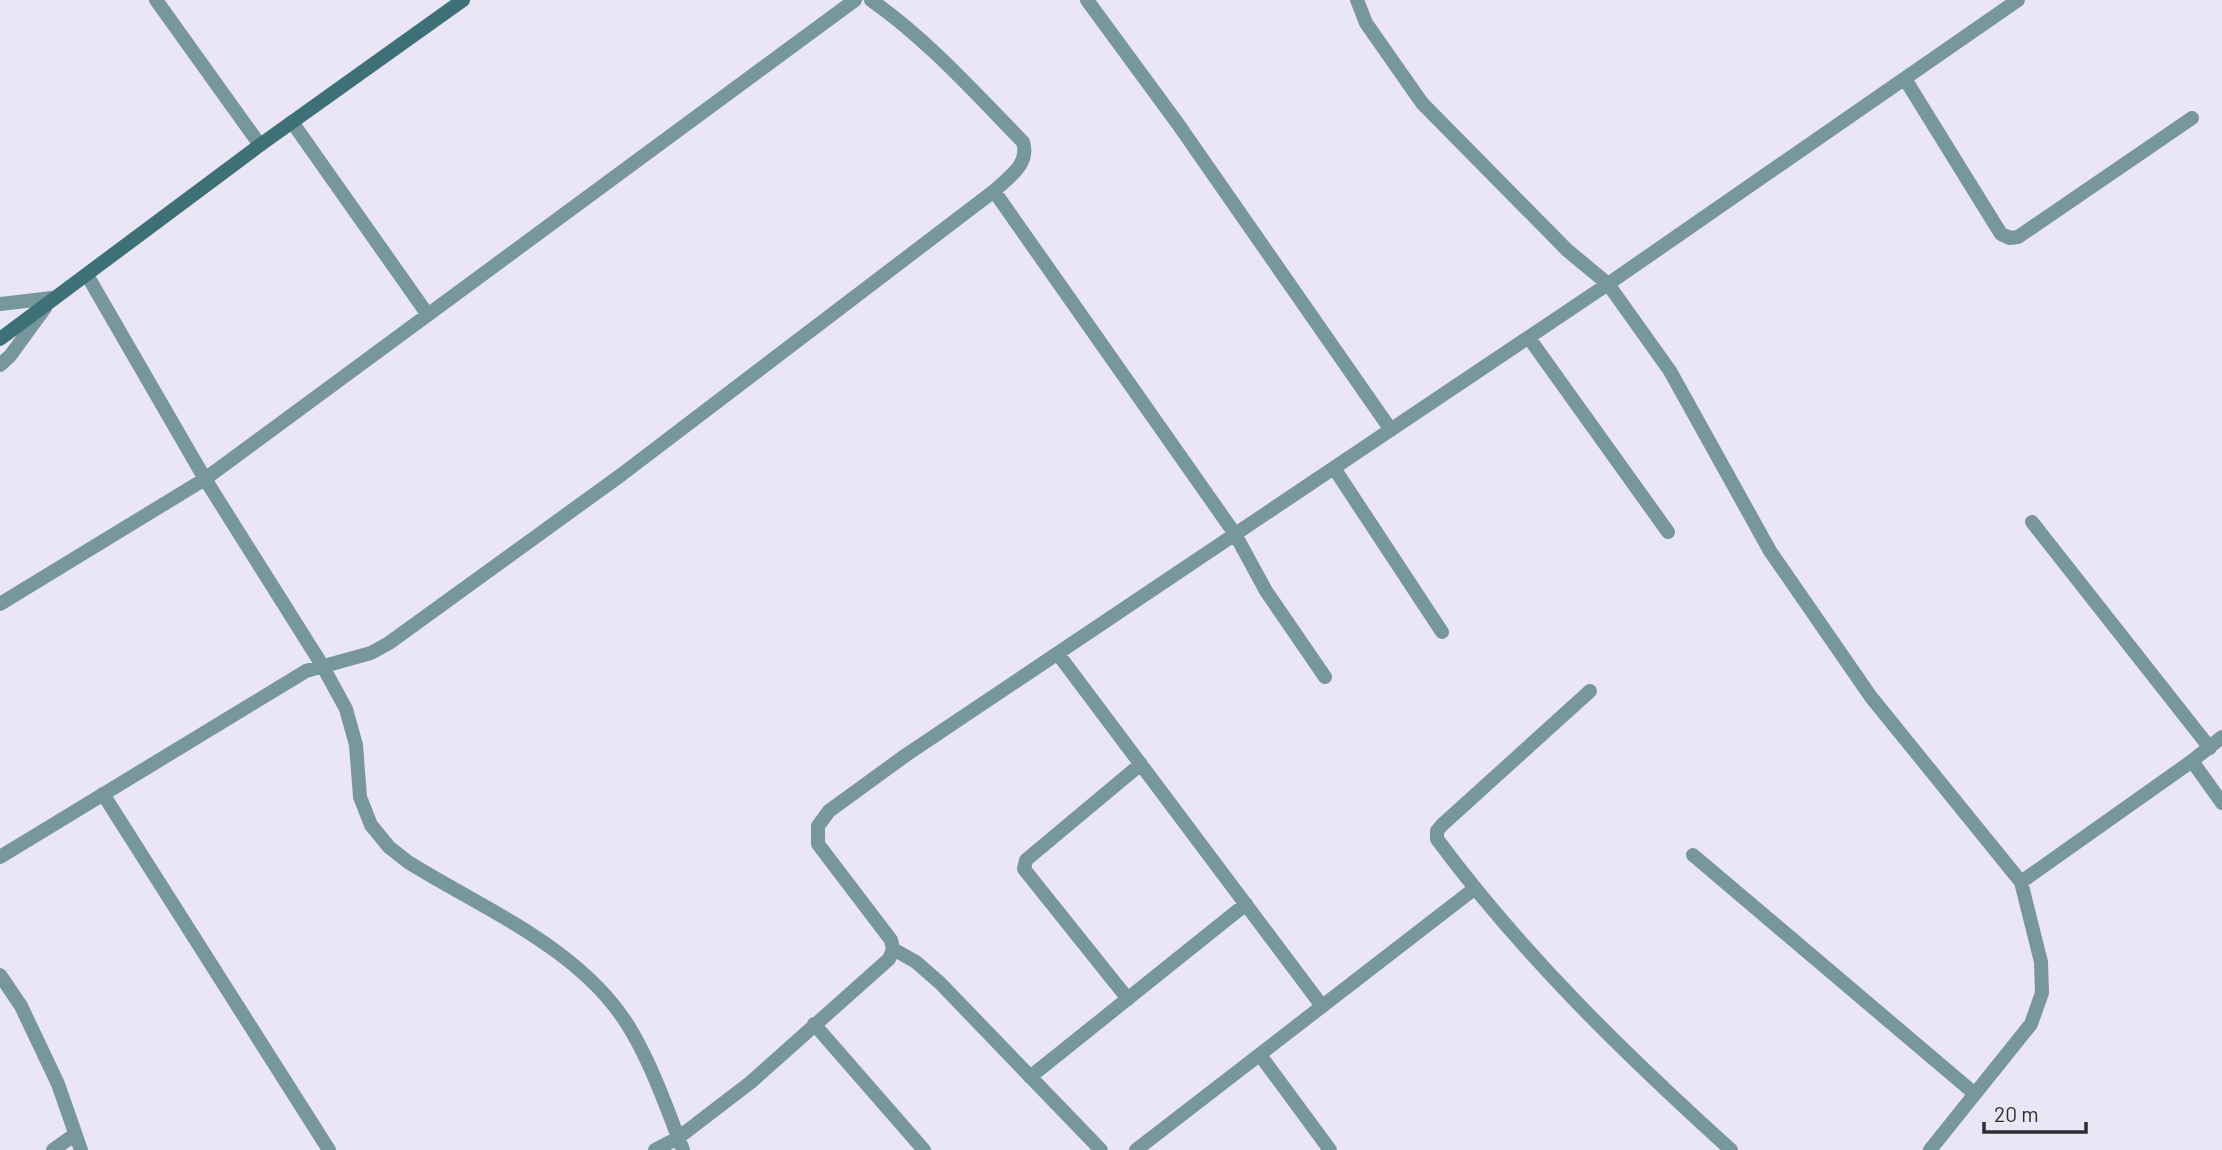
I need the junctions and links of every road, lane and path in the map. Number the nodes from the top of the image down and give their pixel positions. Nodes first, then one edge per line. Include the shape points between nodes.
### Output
1 (156, 0) edge
2 (463, 0) edge
3 (855, 0) edge
4 (871, 0) edge
5 (1087, 0) edge
6 (1357, 0) edge
7 (2018, 0) edge
8 (1999, 5) edge
9 (1905, 79) junction
10 (2192, 118) dead end
11 (292, 122) junction
12 (260, 145) junction
13 (994, 191) junction
14 (87, 275) junction
15 (1608, 284) junction
16 (52, 298) junction
17 (0, 304) edge
18 (428, 315) junction
19 (1529, 338) junction
20 (0, 339) edge
21 (0, 365) edge
22 (1391, 430) junction
23 (1334, 468) junction
24 (205, 479) junction
25 (2032, 522) dead end
26 (1668, 532) dead end
27 (1235, 534) junction
28 (0, 604) edge
29 (1442, 632) dead end
30 (1058, 653) junction
31 (321, 665) junction
32 (1325, 677) dead end
33 (1590, 691) dead end
34 (2222, 737) edge
35 (2210, 748) junction
36 (2192, 761) junction
37 (1141, 764) junction
38 (103, 794) junction
39 (2222, 803) edge
40 (1693, 855) dead end
41 (0, 858) edge
42 (2021, 882) junction
43 (1474, 889) junction
44 (1246, 904) junction
45 (893, 949) junction
46 (0, 975) edge
47 (1128, 999) junction
48 (1322, 1006) junction
49 (814, 1024) junction
50 (1260, 1055) junction
51 (1030, 1077) junction
52 (1975, 1094) junction
53 (74, 1135) junction
54 (680, 1144) edge
55 (53, 1150) edge
56 (81, 1150) edge
57 (329, 1150) edge
58 (655, 1150) edge
59 (924, 1150) edge
60 (1101, 1150) edge
61 (1136, 1150) edge
62 (1330, 1150) edge
63 (1731, 1150) edge
64 (1930, 1150) edge

1 - 12 street
2 - 11 street
3 - 18 street
4 - 13 street via 941,59 1023,142 1024,163
5 - 22 street
6 - 15 street via 1366,23 1422,103 1567,250
7 - 8 street
8 - 9 street
9 - 10 street via 2001,234 2010,238 2018,237
9 - 15 street
11 - 12 street
11 - 18 street
12 - 14 street
13 - 27 street
13 - 31 street via 621,475 389,643 371,653
14 - 16 street
14 - 24 street
15 - 19 street
15 - 42 street via 1670,371 1770,551 1871,697
16 - 17 street
16 - 20 street
16 - 21 street
18 - 24 street
19 - 22 street
19 - 26 street
22 - 23 street
23 - 27 street
23 - 29 street
24 - 28 street
24 - 31 street
25 - 35 street
27 - 30 street
27 - 32 street via 1266,591
30 - 37 street
30 - 45 street via 895,763 830,811 818,826 818,844 891,940
31 - 38 street
31 - 54 street via 353,729 360,796 371,825 388,847 408,862 541,940 603,993 637,1041
33 - 43 street via 1437,831 1437,839
34 - 35 street
35 - 36 street
36 - 39 street
36 - 42 street
37 - 44 street
37 - 47 street via 1024,864
38 - 41 street
38 - 57 street
40 - 52 street
42 - 52 street via 2042,962 2042,993 2032,1024
43 - 48 street
43 - 63 street via 1583,1011
44 - 47 street
44 - 48 street
45 - 49 street via 889,958
45 - 51 street via 940,983
46 - 53 street via 21,1006 58,1084
47 - 51 street
48 - 50 street
49 - 54 street
49 - 59 street
50 - 61 street
50 - 62 street
51 - 60 street
52 - 64 street
53 - 55 street
53 - 56 street
54 - 58 street

